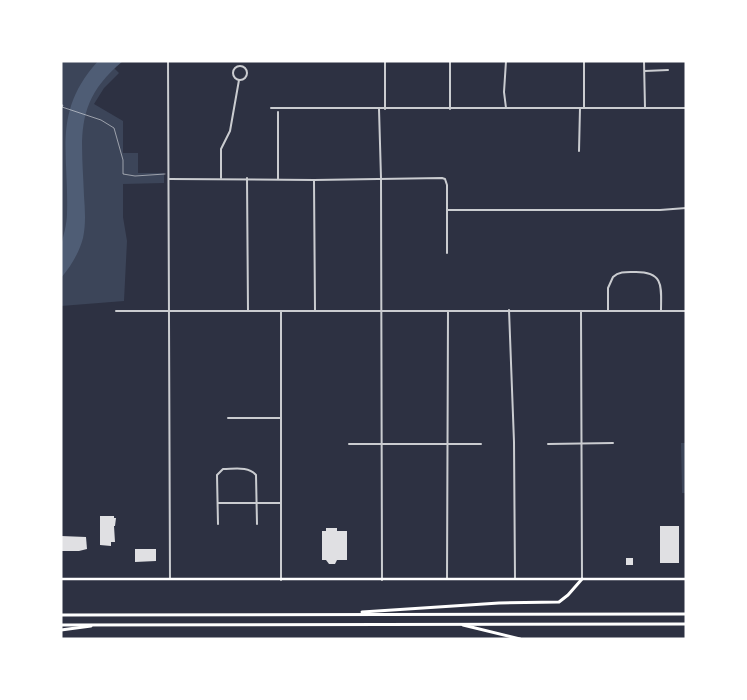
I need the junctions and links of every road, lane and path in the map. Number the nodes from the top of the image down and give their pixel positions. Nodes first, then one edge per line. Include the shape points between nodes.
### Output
1 (168, 61) edge
2 (385, 61) edge
3 (450, 61) edge
4 (506, 61) edge
5 (584, 61) edge
6 (644, 61) edge
7 (668, 70) dead end
8 (645, 71) junction
9 (239, 80) junction
10 (61, 104) edge
11 (62, 107) edge
12 (271, 108) dead end
13 (506, 108) junction
14 (580, 108) junction
15 (584, 108) junction
16 (645, 108) junction
17 (686, 108) edge
18 (380, 109) junction
19 (385, 109) junction
20 (450, 109) junction
21 (278, 112) dead end
22 (580, 152) dead end
23 (169, 174) junction
24 (221, 178) junction
25 (247, 178) junction
26 (382, 178) junction
27 (169, 179) junction
28 (278, 179) junction
29 (314, 180) junction
30 (686, 208) edge
31 (447, 210) junction
32 (446, 253) dead end
33 (382, 310) junction
34 (448, 310) junction
35 (509, 310) junction
36 (686, 310) edge
37 (168, 311) junction
38 (248, 311) junction
39 (281, 311) junction
40 (314, 311) junction
41 (581, 311) junction
42 (608, 311) junction
43 (660, 311) junction
44 (116, 312) dead end
45 (228, 418) dead end
46 (281, 418) junction
47 (613, 443) dead end
48 (348, 444) dead end
49 (382, 444) junction
50 (448, 444) junction
51 (481, 444) dead end
52 (548, 444) dead end
53 (581, 444) junction
54 (217, 503) junction
55 (256, 503) junction
56 (281, 503) junction
57 (218, 524) dead end
58 (257, 524) dead end
59 (61, 579) edge
60 (170, 579) junction
61 (447, 579) junction
62 (516, 579) junction
63 (582, 579) junction
64 (281, 580) junction
65 (382, 580) junction
66 (686, 580) edge
67 (331, 614) junction
68 (686, 614) edge
69 (61, 615) edge
70 (107, 624) junction
71 (458, 624) junction
72 (686, 624) edge
73 (61, 625) edge
74 (61, 630) edge
75 (520, 639) edge

1 - 23 street
2 - 19 street
3 - 20 street
4 - 13 street
5 - 15 street
6 - 8 street
7 - 8 street
8 - 16 street
9 - 9 street via 247,74 242,66 233,71
9 - 24 street via 231,128 221,149
10 - 11 path
11 - 23 path via 92,116 114,128 123,160 122,174
12 - 18 street
13 - 14 street
13 - 20 street
14 - 15 street
14 - 22 street
15 - 16 street
16 - 17 street
18 - 19 street
18 - 26 street
19 - 20 street
21 - 28 street
23 - 27 street
24 - 25 street
24 - 27 street
25 - 28 street
25 - 38 street
26 - 29 street
26 - 31 street via 445,179
26 - 33 street
27 - 37 street
28 - 29 street
29 - 40 street
30 - 31 street
31 - 32 street
33 - 34 street
33 - 40 street
33 - 49 street
34 - 35 street
34 - 50 street
35 - 41 street
35 - 62 street
36 - 43 street
37 - 38 street
37 - 44 street
37 - 60 street
38 - 39 street
39 - 40 street
39 - 46 street
41 - 42 street
41 - 53 street
42 - 43 street
42 - 43 street via 608,288 613,277 621,272 646,272 657,278 661,287
45 - 46 street
46 - 56 street
47 - 53 street
48 - 49 street
49 - 50 street
49 - 65 street
50 - 51 street
50 - 61 street
52 - 53 street
53 - 63 street
54 - 55 street
54 - 55 street via 217,476 223,469 251,470 256,475
54 - 57 street
55 - 56 street
55 - 58 street
56 - 64 street
59 - 60 main road
60 - 64 main road
61 - 62 main road
61 - 65 main road
62 - 63 main road
63 - 66 main road
63 - 67 highway via 559,602
64 - 65 main road
67 - 68 highway
67 - 69 highway
70 - 71 highway
70 - 73 highway
70 - 74 highway
71 - 72 highway
71 - 75 highway

